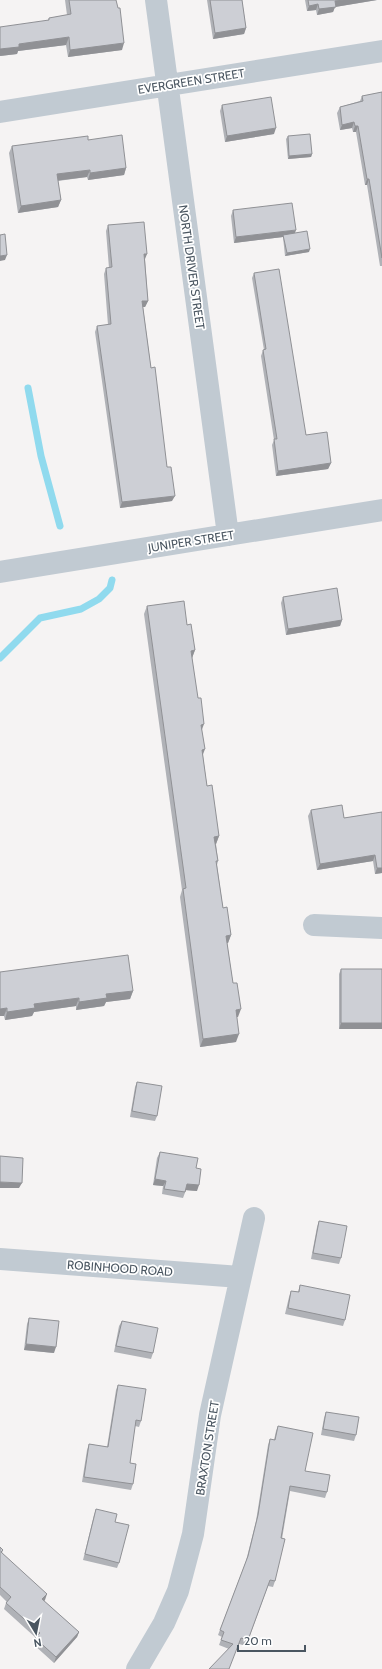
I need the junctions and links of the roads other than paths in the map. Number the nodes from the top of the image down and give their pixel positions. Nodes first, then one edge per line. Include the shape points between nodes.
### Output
1 (156, 0) edge
2 (382, 51) edge
3 (168, 85) junction
4 (0, 112) edge
5 (382, 510) edge
6 (228, 535) junction
7 (0, 572) edge
8 (314, 925) dead end
9 (382, 928) edge
10 (254, 1218) dead end
11 (0, 1259) edge
12 (240, 1276) junction
13 (138, 1669) edge

1 - 3 street, NORTH DRIVER STREET
2 - 3 street, EVERGREEN STREET
3 - 4 street, EVERGREEN STREET
3 - 6 street, NORTH DRIVER STREET
5 - 6 street, JUNIPER STREET
6 - 7 street, JUNIPER STREET
8 - 9 street
10 - 12 street, BRAXTON STREET
11 - 12 street, ROBINHOOD ROAD
12 - 13 street, BRAXTON STREET via 210,1415 193,1534 178,1592

